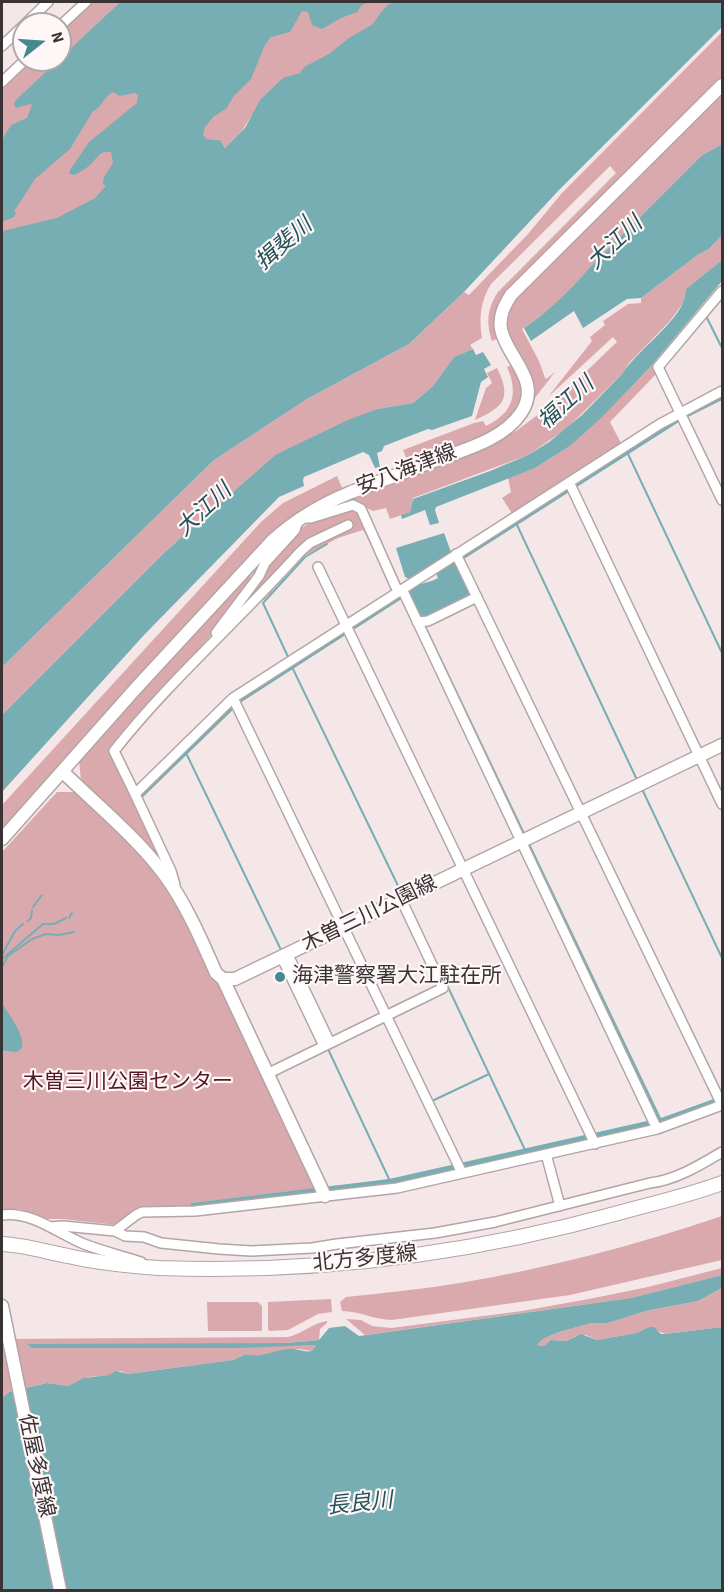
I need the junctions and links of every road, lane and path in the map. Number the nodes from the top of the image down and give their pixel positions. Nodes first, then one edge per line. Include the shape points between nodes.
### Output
1 (86, 2) edge
2 (72, 15) edge
3 (723, 85) edge
4 (723, 291) edge
5 (723, 391) edge
6 (682, 415) junction
7 (571, 486) junction
8 (723, 500) edge
9 (299, 518) junction
10 (348, 525) dead end
11 (458, 558) junction
12 (318, 567) dead end
13 (400, 591) junction
14 (477, 597) junction
15 (422, 622) junction
16 (347, 628) junction
17 (202, 652) junction
18 (235, 702) junction
19 (723, 745) edge
20 (700, 756) junction
21 (63, 772) junction
22 (135, 794) junction
23 (723, 804) edge
24 (582, 813) junction
25 (2, 839) edge
26 (525, 840) junction
27 (463, 870) junction
28 (179, 896) junction
29 (401, 899) junction
30 (344, 928) junction
31 (285, 956) junction
32 (223, 979) junction
33 (387, 1016) junction
34 (327, 1045) junction
35 (267, 1074) junction
36 (721, 1103) edge
37 (656, 1125) junction
38 (592, 1140) junction
39 (723, 1152) edge
40 (546, 1154) junction
41 (462, 1172) junction
42 (723, 1183) edge
43 (323, 1192) junction
44 (560, 1206) junction
45 (2, 1215) edge
46 (50, 1227) junction
47 (115, 1231) junction
48 (2, 1244) edge
49 (158, 1268) junction
50 (2, 1306) edge
51 (60, 1590) edge

1 - 2 street
3 - 9 main road, 安八海津線 via 503,307 503,334 524,373 527,389 523,411 514,423 480,443 348,494
4 - 6 street via 658,367
5 - 6 street
6 - 7 street
6 - 8 street
7 - 11 street
7 - 20 street
9 - 13 street via 353,505 361,508
9 - 17 street via 295,530 266,563
9 - 21 main road, 安八海津線 via 272,541
10 - 17 street via 300,552
11 - 13 street
11 - 14 street
12 - 16 street
13 - 15 street
13 - 16 street
14 - 15 street
14 - 24 street
15 - 26 street
16 - 18 street
16 - 27 street
17 - 22 street via 114,752
18 - 22 street
18 - 30 street
19 - 20 main road, 木曽三川公園線
20 - 23 street
20 - 24 main road, 木曽三川公園線
21 - 25 main road, 安八海津線
21 - 28 main road via 136,842
22 - 28 street
24 - 26 main road, 木曽三川公園線
24 - 36 street
26 - 27 main road, 木曽三川公園線
26 - 37 street
27 - 29 main road, 木曽三川公園線
27 - 38 street
28 - 32 main road via 216,973
29 - 30 main road, 木曽三川公園線
29 - 33 street via 442,988
30 - 31 main road, 木曽三川公園線
30 - 33 street
31 - 32 main road, 木曽三川公園線 via 236,979
31 - 34 street
32 - 35 main road
33 - 34 street
33 - 41 street
34 - 35 street
35 - 43 main road
36 - 37 street
37 - 38 street
38 - 40 street
39 - 44 street via 662,1182
40 - 41 street
40 - 44 street
41 - 43 street via 397,1188
42 - 49 main road, 北方多度線 via 594,1220 476,1247 359,1263
43 - 47 street via 195,1211 142,1212
44 - 47 street via 435,1233 312,1248 219,1249 160,1243
45 - 46 street via 29,1218
46 - 47 street
46 - 49 street via 82,1244
48 - 49 main road, 北方多度線 via 104,1263
50 - 51 main road, 佐屋多度線

